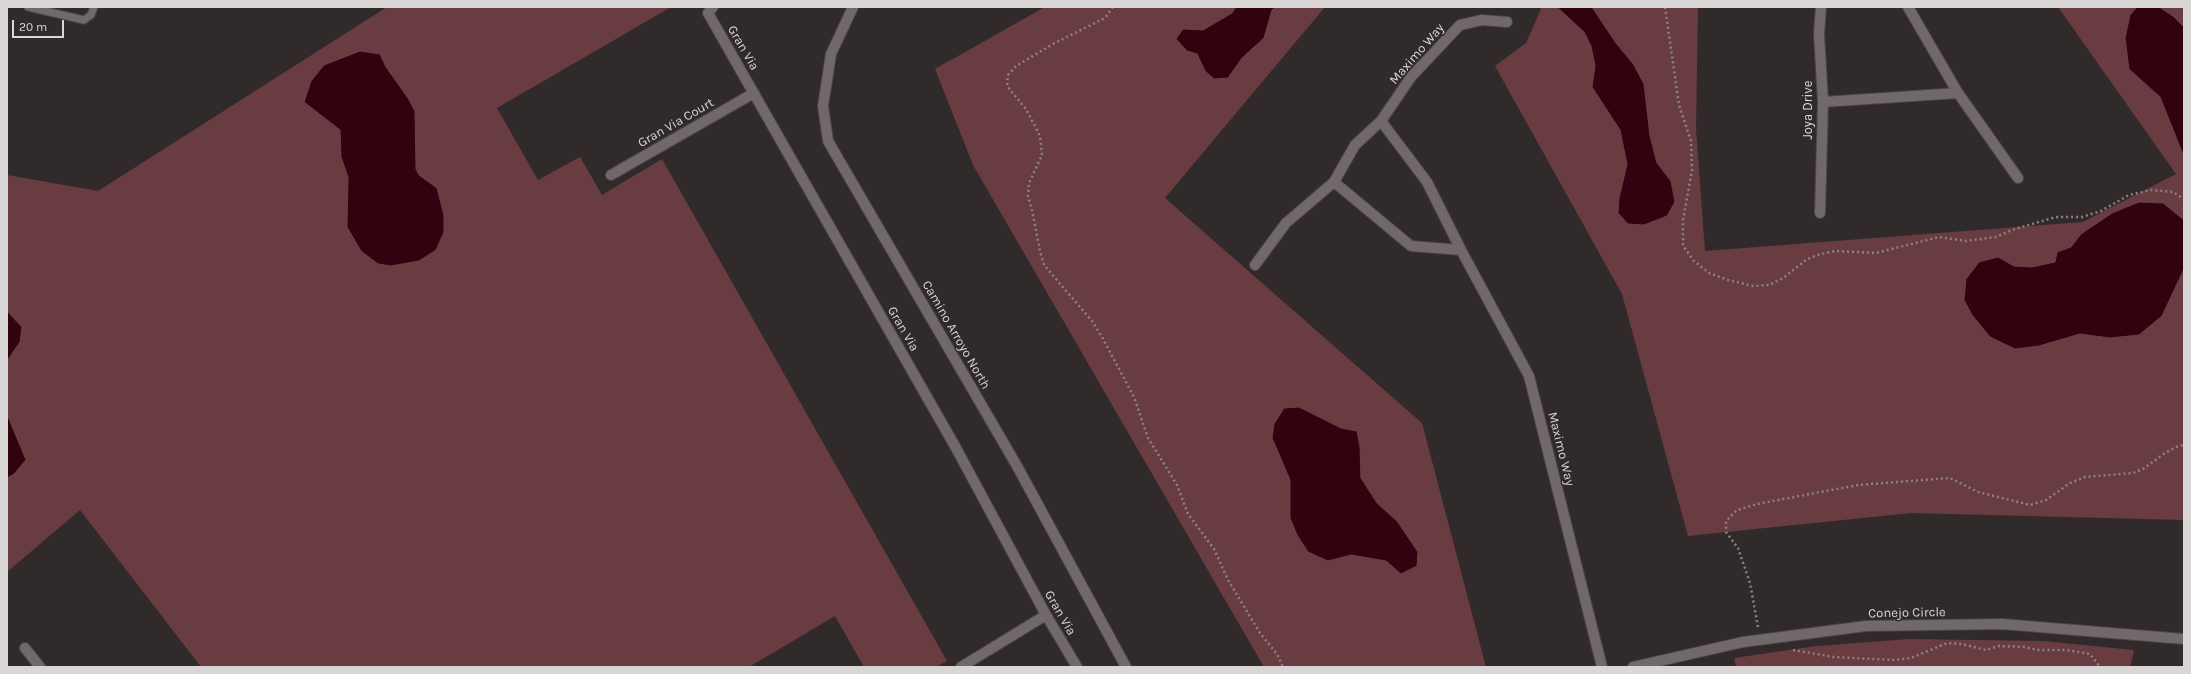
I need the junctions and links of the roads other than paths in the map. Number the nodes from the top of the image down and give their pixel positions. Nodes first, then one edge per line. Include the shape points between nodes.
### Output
1 (28, 7) edge
2 (94, 7) edge
3 (713, 7) edge
4 (853, 7) edge
5 (1821, 7) edge
6 (1908, 7) edge
7 (1507, 22) dead end
8 (754, 93) junction
9 (1958, 93) junction
10 (1822, 102) junction
11 (1381, 121) junction
12 (612, 175) dead end
13 (2018, 178) dead end
14 (1334, 182) junction
15 (1820, 213) dead end
16 (1461, 250) junction
17 (1255, 265) dead end
18 (1046, 615) junction
19 (2184, 640) edge
20 (25, 648) dead end
21 (40, 667) edge
22 (962, 667) edge
23 (1076, 667) edge
24 (1126, 667) edge
25 (1602, 667) edge
26 (1633, 667) edge

1 - 2 lane via 84,20 91,15
3 - 8 street, Gran Via via 708,13
4 - 24 street, Camino Arroyo North via 832,54 823,106 828,141 1017,466
5 - 10 street, Joya Drive via 1819,34
6 - 9 street
7 - 11 street, Maximo Way via 1482,20 1460,25 1411,77
8 - 12 street, Gran Via Court
8 - 18 street, Gran Via via 956,448
9 - 10 street
9 - 13 street
10 - 15 street, Joya Drive
11 - 14 street, Maximo Way via 1354,145
11 - 16 street, Maximo Way via 1427,182
14 - 16 street via 1411,246
14 - 17 street, Maximo Way via 1286,223
16 - 25 street, Maximo Way via 1529,376
18 - 22 street
18 - 23 street, Gran Via
19 - 26 street, Conejo Circle via 2002,624 1866,626 1760,640
20 - 21 street

